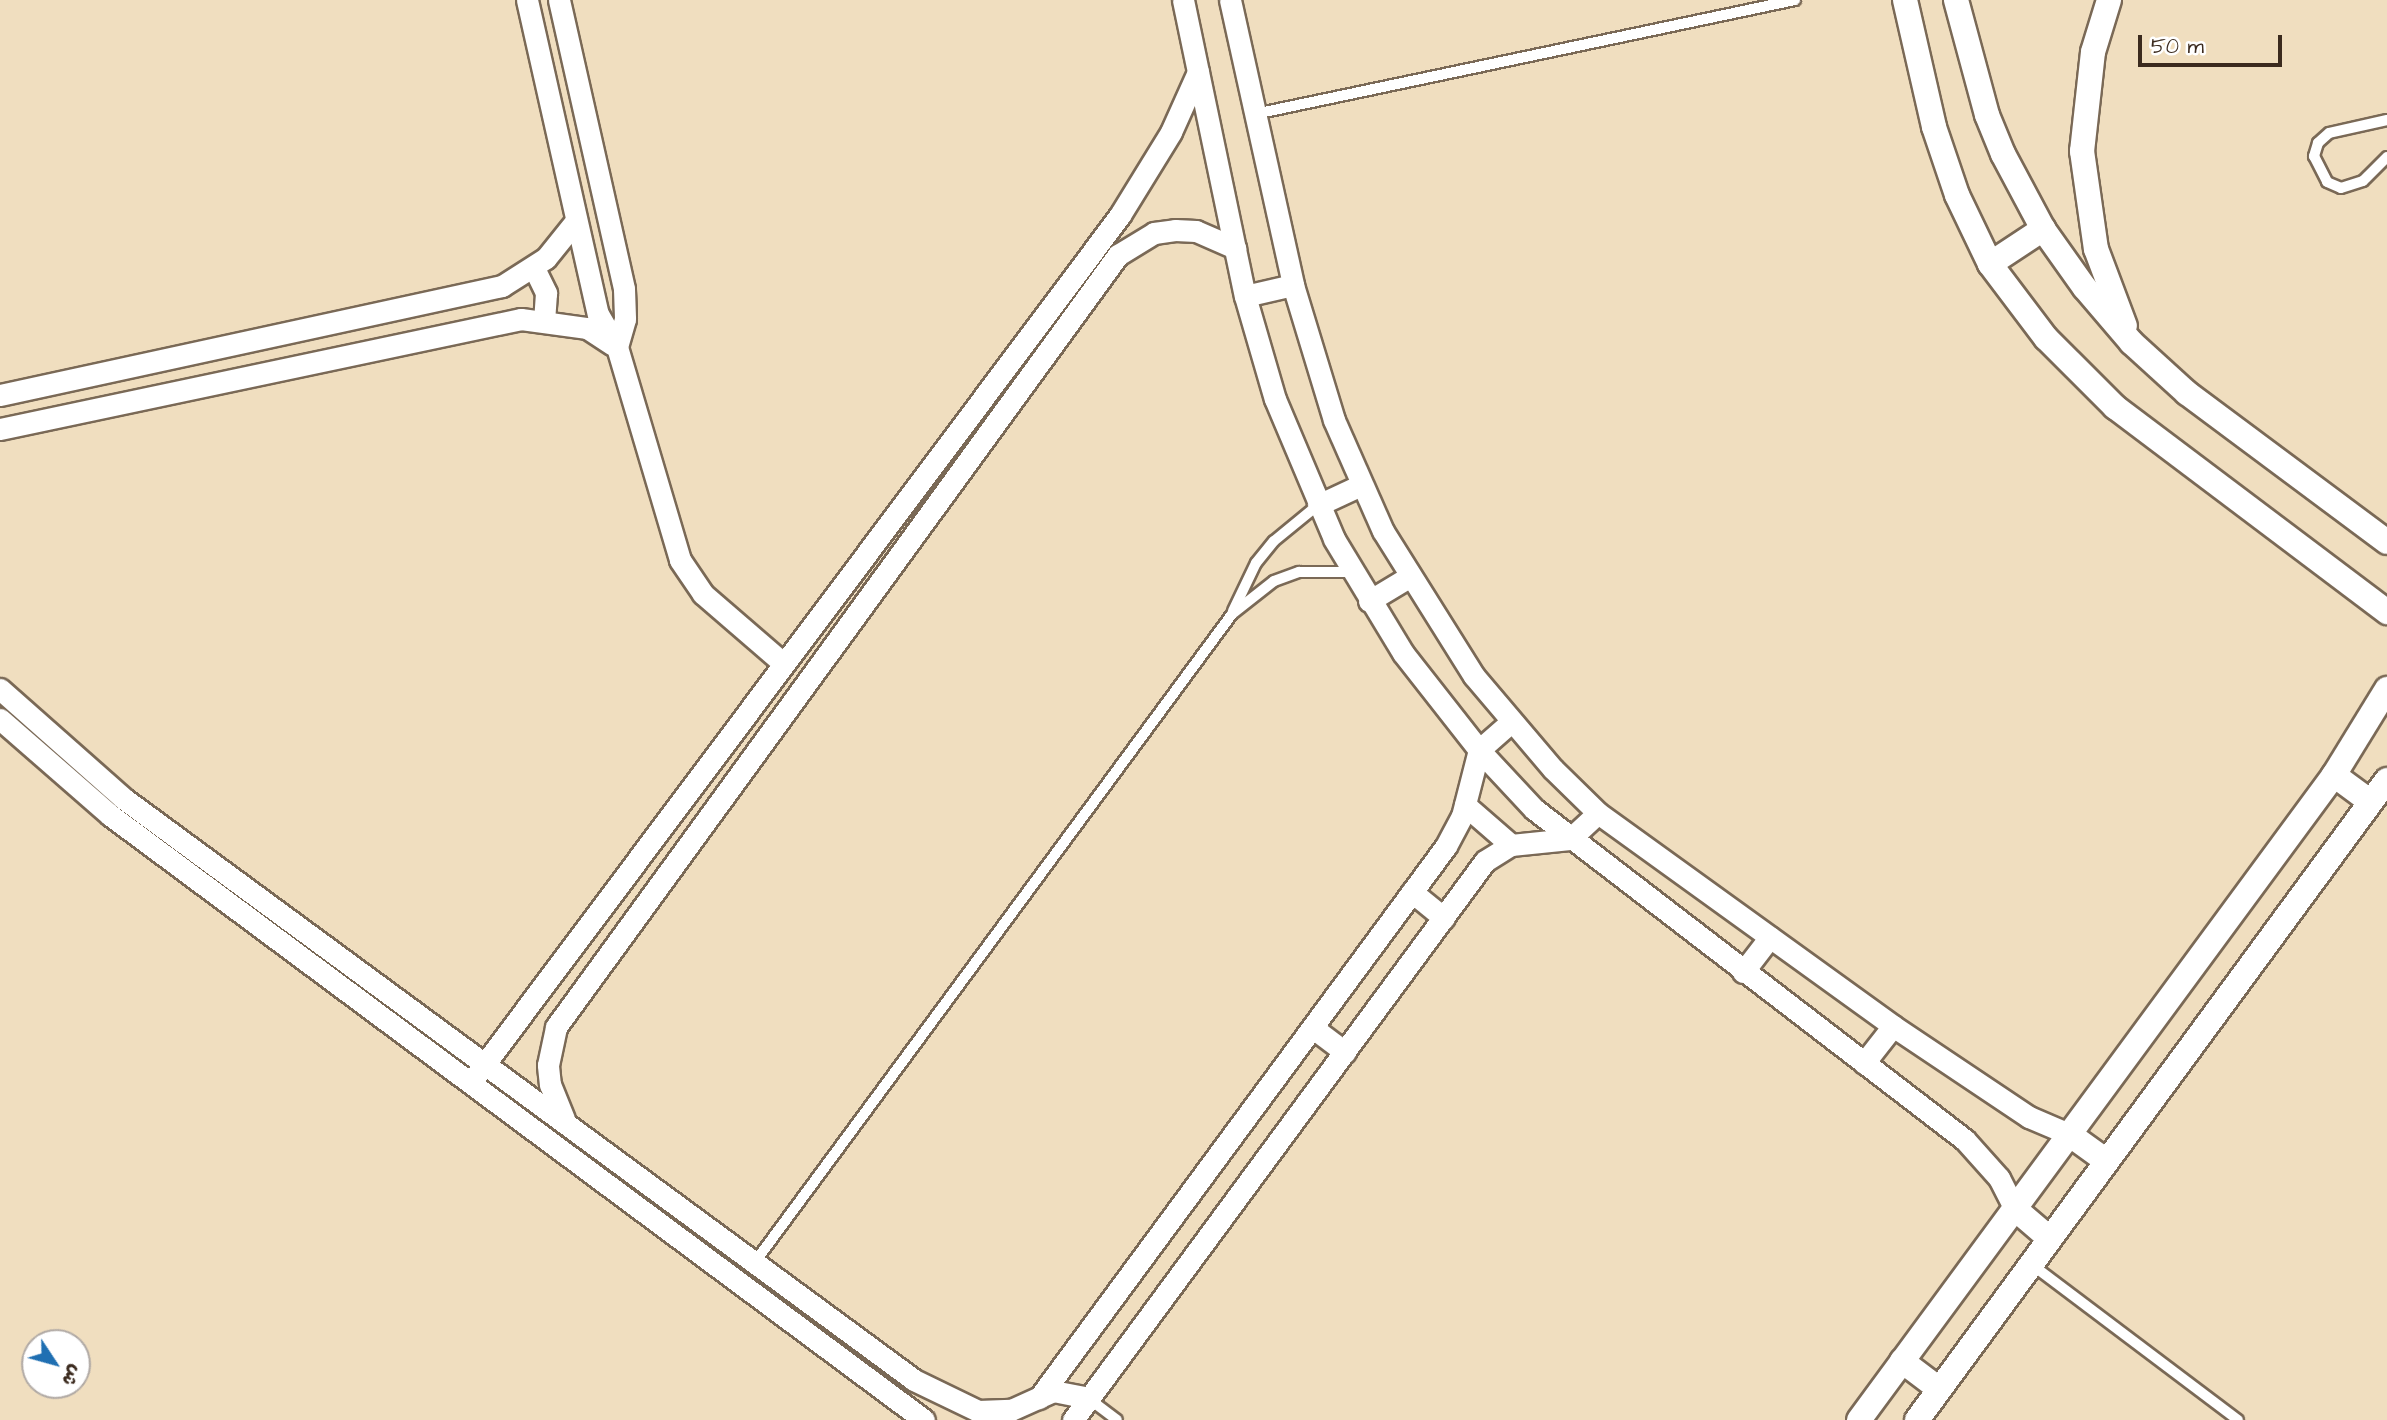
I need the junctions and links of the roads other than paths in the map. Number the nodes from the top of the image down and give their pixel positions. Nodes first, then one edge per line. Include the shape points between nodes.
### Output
1 (527, 0) edge
2 (559, 0) edge
3 (1183, 0) edge
4 (1230, 0) edge
5 (1795, 0) edge
6 (1905, 0) edge
7 (1956, 0) edge
8 (2109, 0) edge
9 (1198, 72) junction
10 (1255, 114) junction
11 (2387, 120) edge
12 (2387, 157) edge
13 (575, 222) junction
14 (2043, 229) junction
15 (1235, 248) junction
16 (1990, 264) junction
17 (534, 268) junction
18 (1075, 273) junction
19 (1293, 285) junction
20 (1094, 287) junction
21 (1245, 296) junction
22 (544, 320) junction
23 (299, 332) junction
24 (2132, 343) junction
25 (617, 347) junction
26 (163, 361) junction
27 (306, 367) junction
28 (9, 393) edge
29 (170, 394) junction
30 (25, 423) junction
31 (0, 429) edge
32 (1361, 485) junction
33 (1318, 506) junction
34 (2387, 542) edge
35 (864, 554) junction
36 (887, 571) junction
37 (1352, 572) junction
38 (1409, 577) junction
39 (1369, 601) junction
40 (2387, 612) edge
41 (1232, 614) junction
42 (783, 663) junction
43 (0, 689) edge
44 (2387, 689) edge
45 (0, 719) edge
46 (1511, 722) junction
47 (1479, 750) junction
48 (2334, 775) junction
49 (2387, 780) edge
50 (2368, 800) junction
51 (1465, 805) junction
52 (1598, 813) junction
53 (1570, 839) junction
54 (1511, 845) junction
55 (221, 885) junction
56 (1412, 892) junction
57 (1444, 918) junction
58 (1770, 937) junction
59 (1743, 972) junction
60 (1893, 1026) junction
61 (1313, 1028) junction
62 (1345, 1052) junction
63 (1864, 1063) junction
64 (486, 1064) junction
65 (472, 1081) junction
66 (565, 1121) junction
67 (2069, 1134) junction
68 (2105, 1160) junction
69 (2014, 1208) junction
70 (2049, 1238) junction
71 (755, 1262) junction
72 (2031, 1264) junction
73 (1902, 1362) junction
74 (891, 1364) junction
75 (878, 1383) junction
76 (1939, 1389) junction
77 (1041, 1395) junction
78 (1088, 1398) junction
79 (961, 1413) edge
80 (924, 1420) edge
81 (1024, 1420) edge
82 (1073, 1420) edge
83 (1117, 1420) edge
84 (1859, 1420) edge
85 (1917, 1420) edge
86 (2238, 1420) edge

1 - 13 street
2 - 25 street via 624,289 625,319
3 - 9 street
4 - 10 street
5 - 10 lane
6 - 16 street via 1945,161
7 - 14 street via 1987,115
8 - 24 street via 2093,52 2082,151 2096,249
9 - 15 street
9 - 18 street via 1156,160
10 - 19 street
11 - 12 lane via 2329,134 2318,143 2314,156 2327,182 2341,188 2363,181
13 - 17 street
13 - 25 street via 598,313
14 - 16 street
14 - 24 street
15 - 20 street via 1196,231 1154,233 1118,255
15 - 21 street
16 - 40 street via 2046,338 2115,407
17 - 22 street via 545,293
17 - 23 street via 502,286
18 - 20 street
18 - 35 street
19 - 21 street
19 - 32 street via 1311,353
20 - 36 street
21 - 33 street via 1275,399
22 - 25 street via 586,328
22 - 27 street via 521,319
23 - 26 street
23 - 27 street
24 - 34 street via 2187,393
25 - 42 street via 680,560 703,594
26 - 28 street
26 - 29 street
27 - 29 street
28 - 30 street
29 - 30 street
30 - 31 street
32 - 33 street
32 - 38 street
33 - 37 street
33 - 41 lane via 1294,521 1262,555
35 - 36 street
35 - 42 street
36 - 66 street via 556,1027 549,1055 550,1085
37 - 39 street
37 - 41 lane via 1299,572 1263,588
38 - 39 street
38 - 46 street via 1467,666
39 - 47 street via 1425,683
41 - 71 lane
42 - 64 street
43 - 55 street
44 - 48 street
45 - 55 street via 110,815
46 - 47 street
46 - 52 street
47 - 51 street
47 - 53 street
48 - 50 street
48 - 67 street
49 - 50 street
50 - 68 street
51 - 54 street
51 - 56 street via 1452,836
52 - 53 street
52 - 58 street
53 - 54 street
53 - 59 street
54 - 57 street via 1485,861
55 - 64 street
55 - 65 street
56 - 57 street
56 - 61 street
57 - 62 street
58 - 59 street
58 - 60 street
59 - 63 street
60 - 63 street
60 - 67 street via 2029,1117
61 - 62 street
61 - 77 street
62 - 78 street
63 - 69 street via 1978,1151
64 - 65 street
64 - 66 street
65 - 75 street
66 - 71 street
67 - 68 street
67 - 69 street
68 - 70 street
69 - 70 street
69 - 73 street
70 - 72 street
71 - 74 street
72 - 76 street
72 - 86 lane
73 - 76 street
73 - 84 street
74 - 75 street
74 - 79 street
75 - 80 street
76 - 85 street
77 - 78 street via 1065,1390
77 - 79 street via 995,1413
77 - 81 street
78 - 82 street
78 - 83 lane

